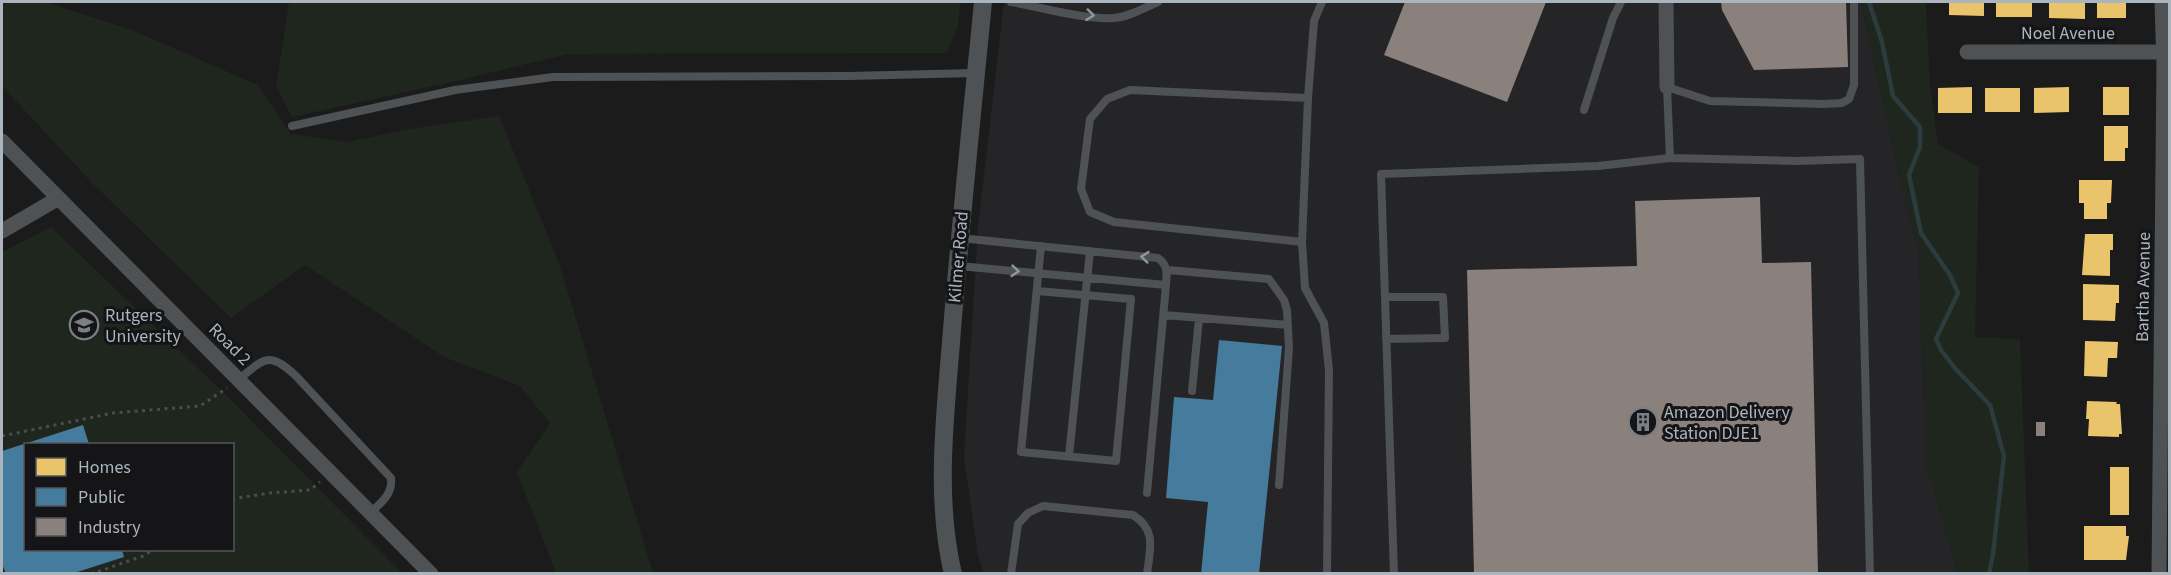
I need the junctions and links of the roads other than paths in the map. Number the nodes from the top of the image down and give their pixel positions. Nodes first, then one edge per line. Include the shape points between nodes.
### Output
1 (983, 2) edge
2 (1011, 2) edge
3 (1158, 2) edge
4 (1322, 2) edge
5 (1621, 2) edge
6 (1666, 2) edge
7 (1854, 2) edge
8 (2162, 2) edge
9 (1966, 52) dead end
10 (2167, 52) edge
11 (976, 74) junction
12 (1667, 87) junction
13 (1308, 98) junction
14 (1584, 110) dead end
15 (292, 126) dead end
16 (2, 141) edge
17 (1670, 158) junction
18 (57, 199) junction
19 (2, 231) edge
20 (960, 237) junction
21 (1302, 242) junction
22 (1041, 246) junction
23 (1090, 251) junction
24 (957, 266) junction
25 (1167, 270) junction
26 (1039, 273) junction
27 (1087, 278) junction
28 (1166, 285) junction
29 (1037, 291) junction
30 (1086, 295) junction
31 (1385, 297) junction
32 (1164, 315) junction
33 (1199, 318) junction
34 (1288, 325) junction
35 (1386, 339) junction
36 (238, 380) junction
37 (1192, 391) dead end
38 (1069, 456) junction
39 (1279, 485) dead end
40 (1147, 493) dead end
41 (370, 513) junction
42 (431, 573) edge
43 (953, 573) edge
44 (1011, 573) edge
45 (1147, 573) edge
46 (1328, 573) edge
47 (1394, 573) edge
48 (1870, 573) edge
49 (2159, 573) edge

1 - 11 street, Kilmer Road
2 -> 3 lane via 1113,18
4 - 13 lane via 1314,21
5 - 14 lane
6 - 12 street
7 - 12 lane via 1854,85 1850,99 1842,103 1710,101
8 - 10 street, Bartha Avenue
9 - 10 street, Noel Avenue
10 - 49 street, Bartha Avenue
11 - 15 lane via 553,77 455,90
11 - 20 street, Kilmer Road
12 - 17 lane
13 - 21 lane
13 - 21 lane via 1130,90 1107,99 1090,119 1081,189 1090,212 1114,222
16 - 18 street, Road 2
17 - 31 lane via 1598,166 1381,174
17 - 48 lane via 1860,159
18 - 19 street
18 - 36 street, Road 2
20 - 22 lane
20 - 24 street, Kilmer Road
21 - 46 lane via 1305,288 1324,323 1329,370
22 - 23 lane
22 - 26 lane
25 -> 23 lane via 1158,258
23 - 27 lane
24 -> 26 lane
24 - 43 street, Kilmer Road via 943,469
25 - 28 lane
25 - 34 lane via 1269,279 1284,300
26 - 27 lane
26 - 29 lane
27 - 28 lane
27 - 30 lane
28 - 32 lane
29 - 30 lane
29 - 38 lane via 1021,452
30 - 38 lane
30 - 38 lane via 1131,299 1116,461
31 - 35 lane
31 - 35 lane via 1443,297 1445,338
32 - 33 lane
32 - 40 lane
33 - 34 lane
33 - 37 lane
34 - 39 lane
35 - 47 lane
36 - 41 street, Road 2
36 - 41 lane via 262,361 272,359 296,376 391,478 388,494
41 - 42 street, Road 2
44 - 45 lane via 1018,524 1028,513 1043,506 1133,515 1144,522 1151,538

